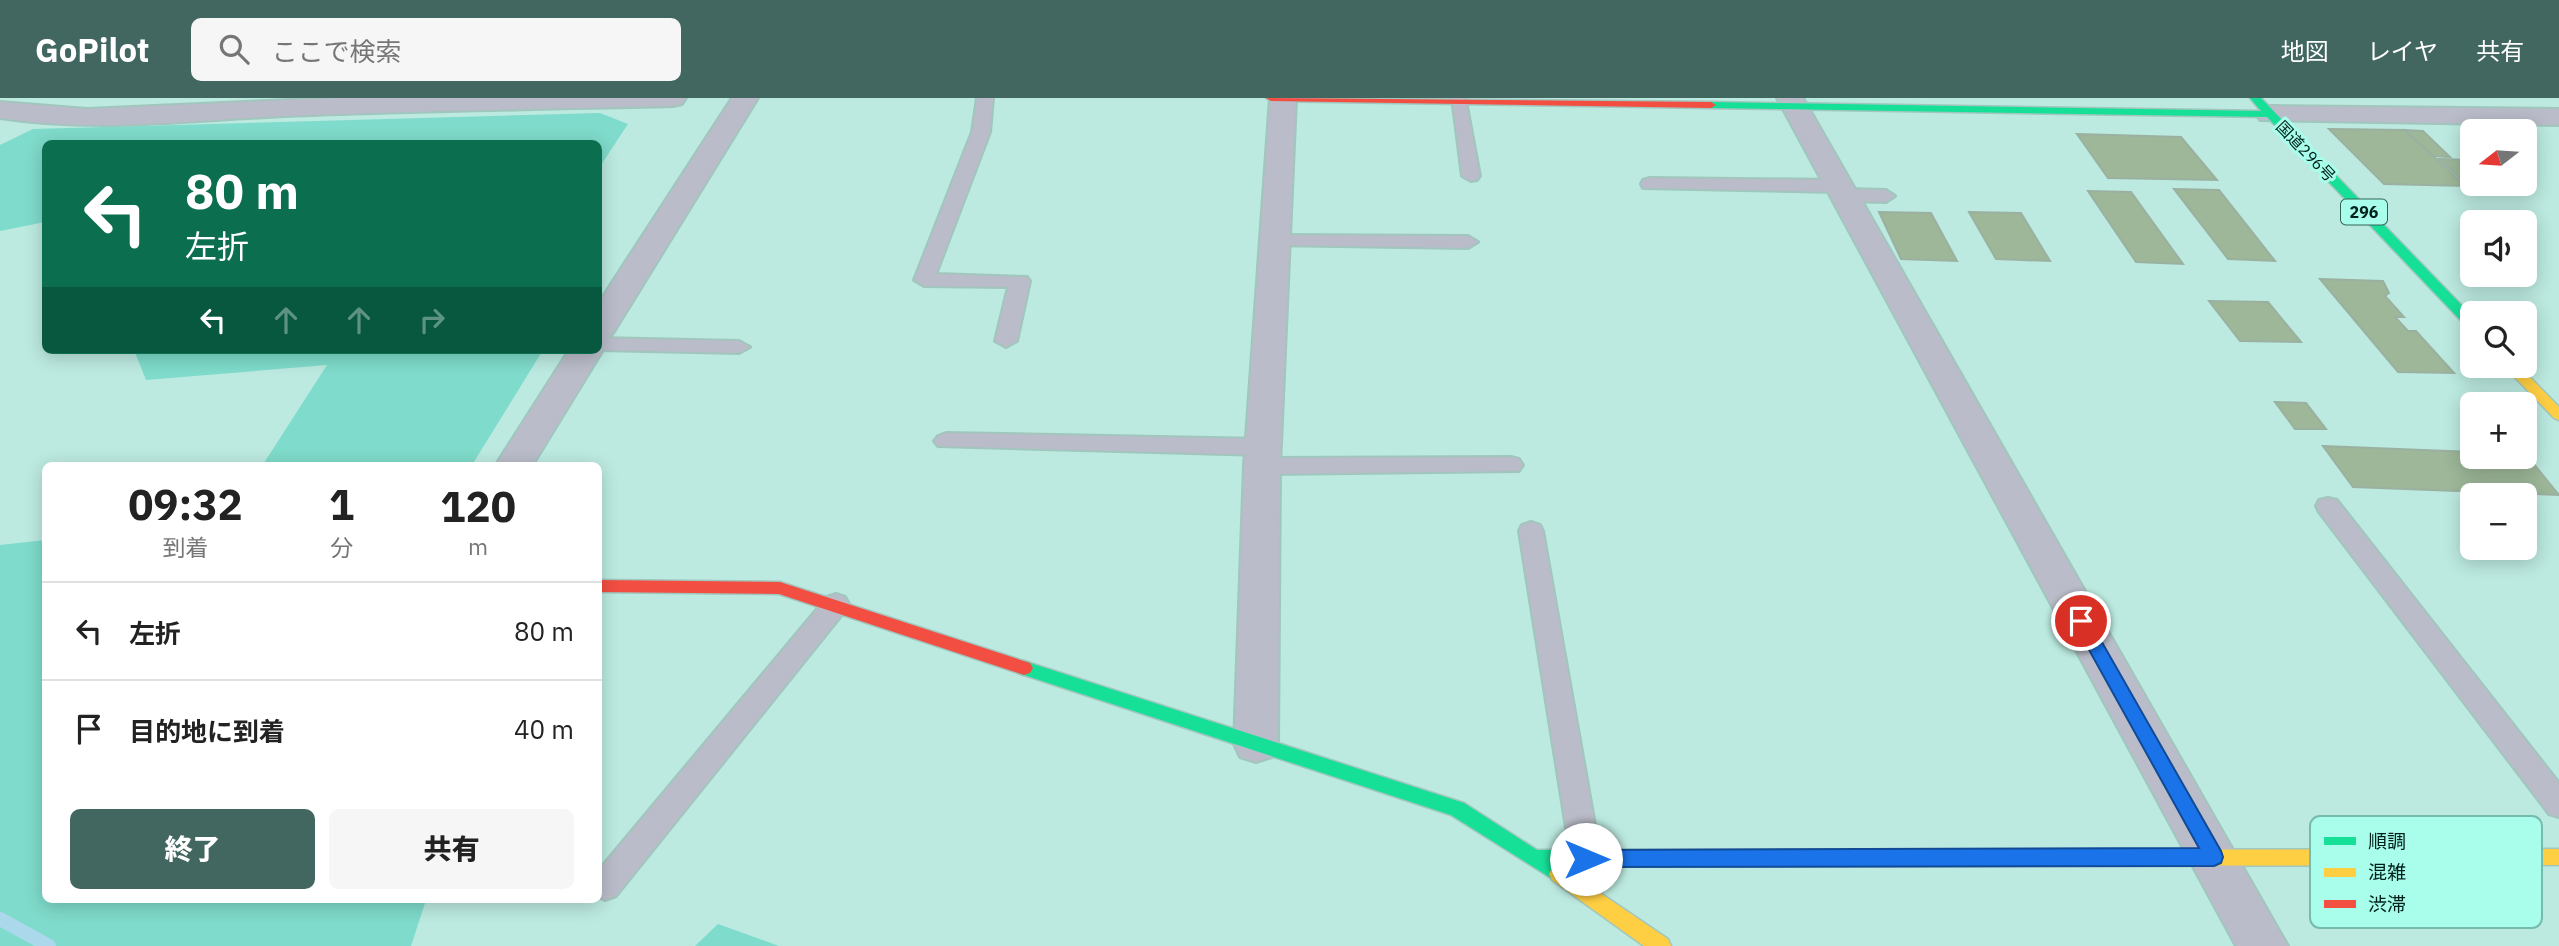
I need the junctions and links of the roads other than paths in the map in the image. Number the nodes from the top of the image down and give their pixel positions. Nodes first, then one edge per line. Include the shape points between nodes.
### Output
1 (673, 98) edge
2 (745, 98) edge
3 (985, 98) edge
4 (1271, 98) edge
5 (1283, 98) edge
6 (1458, 101) junction
7 (1619, 101) edge
8 (1792, 102) edge
9 (2263, 106) edge
10 (0, 110) edge
11 (2559, 117) edge
12 (1471, 176) dead end
13 (1650, 184) dead end
14 (1841, 190) junction
15 (1886, 196) dead end
16 (1276, 241) junction
17 (1468, 242) dead end
18 (2460, 311) edge
19 (602, 324) edge
20 (1006, 341) dead end
21 (602, 344) edge
22 (739, 346) dead end
23 (583, 354) edge
24 (2523, 378) edge
25 (2559, 415) edge
26 (946, 440) dead end
27 (1263, 457) junction
28 (516, 462) edge
29 (1511, 465) dead end
30 (2328, 506) dead end
31 (1531, 531) dead end
32 (602, 586) edge
33 (836, 604) junction
34 (1256, 744) junction
35 (2559, 805) edge
36 (2214, 857) junction
37 (2310, 857) edge
38 (1537, 859) junction
39 (1586, 859) junction
40 (605, 886) dead end
41 (1661, 946) edge
42 (2263, 946) edge

1 - 10 street via 155,116 27,115
2 - 19 street
3 - 20 lane via 982,132 924,280 1020,281
4 - 5 main road
5 - 6 main road
5 - 16 street
6 - 7 main road
6 - 12 lane
7 - 8 main road
8 - 9 main road
8 - 14 street
9 - 11 street
9 - 18 main road, 国道296号 / 296
13 - 14 lane
14 - 15 lane
14 - 36 street
16 - 17 lane
16 - 27 street
21 - 22 lane
23 - 28 street
24 - 25 main road
26 - 27 lane
27 - 29 lane
27 - 34 street
30 - 35 lane
31 - 39 lane
32 - 33 main road via 780,588
33 - 34 main road
33 - 40 lane
34 - 38 main road via 1457,809
36 - 37 main road
36 - 39 main road
36 - 42 street
38 - 39 main road
38 - 41 main road

